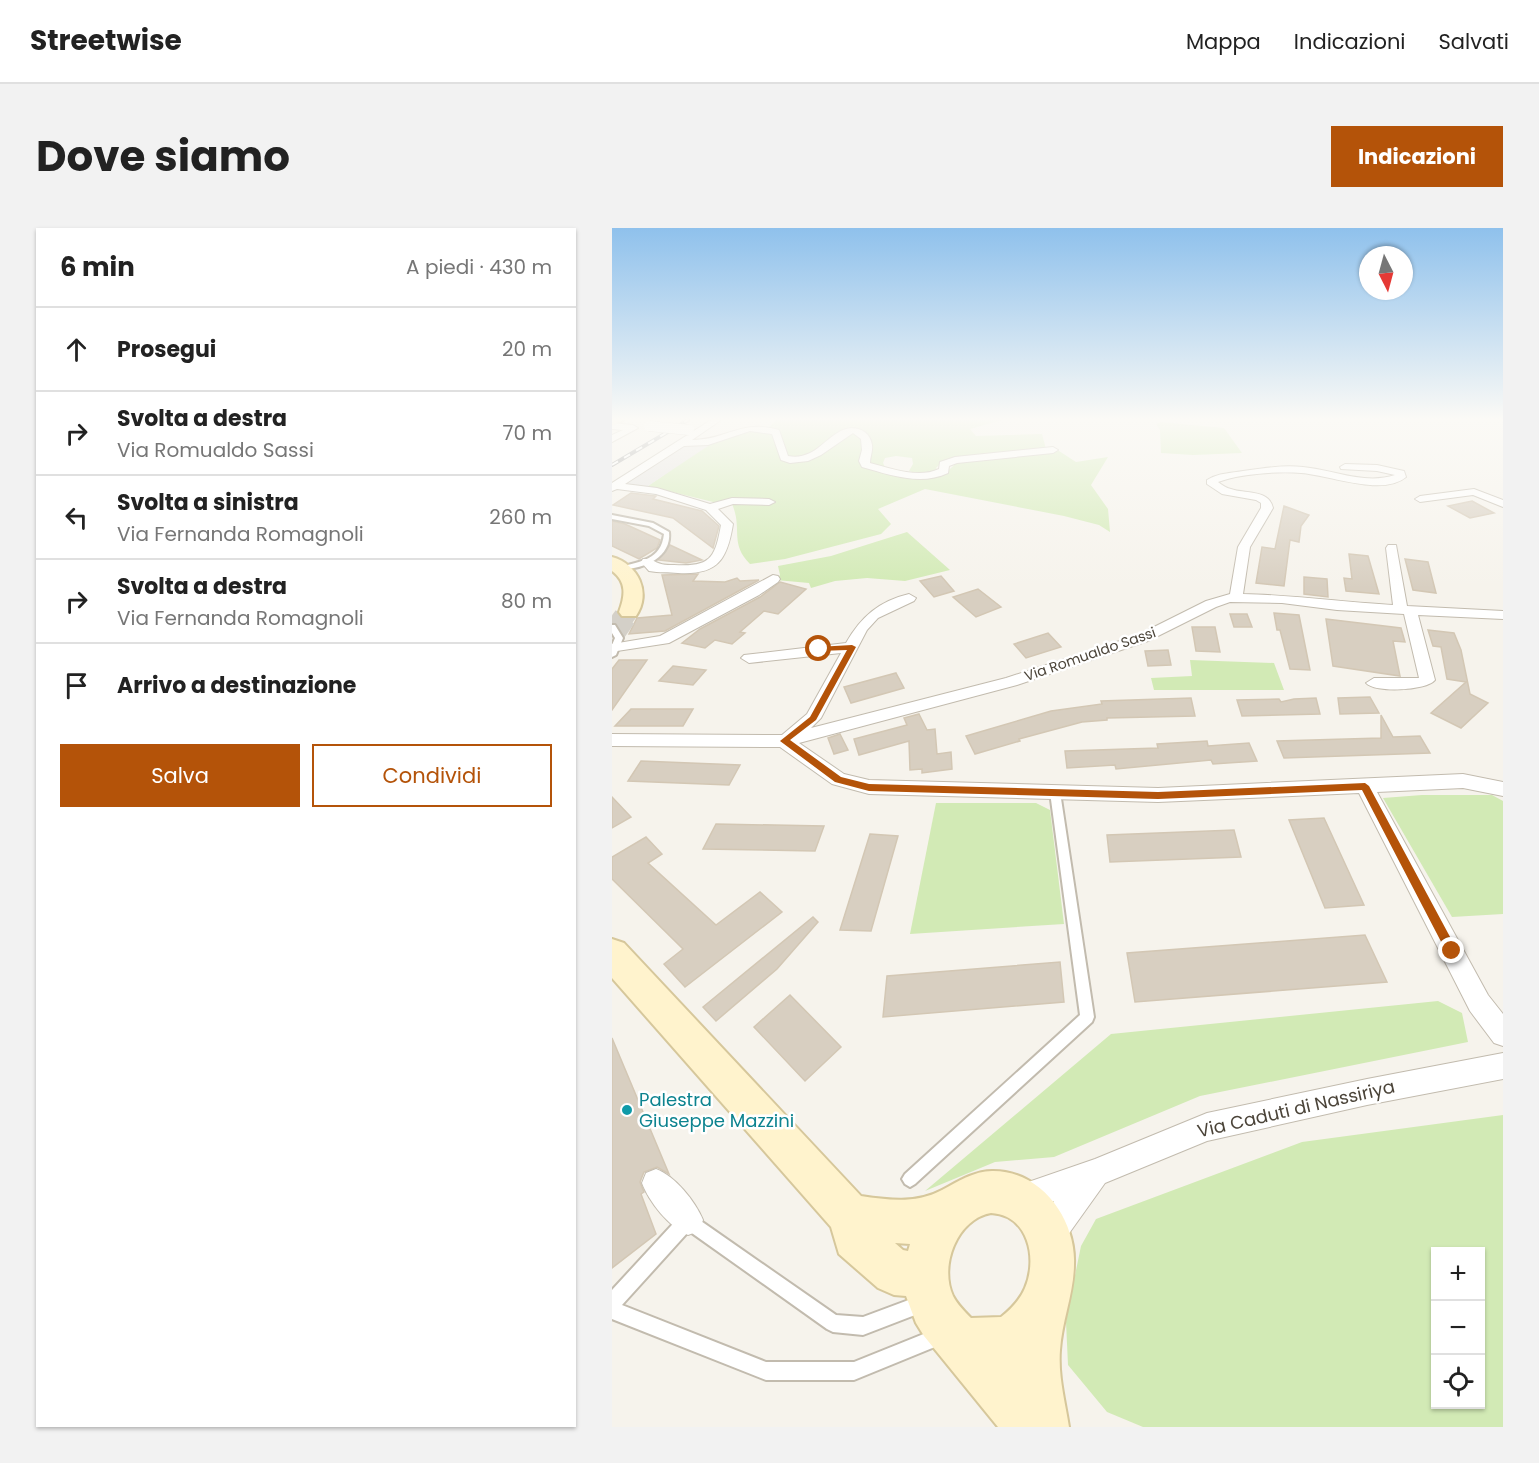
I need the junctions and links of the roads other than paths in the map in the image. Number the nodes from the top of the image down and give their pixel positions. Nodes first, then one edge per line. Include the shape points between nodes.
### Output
1 (631, 476) edge
2 (1232, 476) edge
3 (1333, 476) edge
4 (1401, 476) edge
5 (614, 487) edge
6 (1420, 499) dead end
7 (769, 502) dead end
8 (1503, 504) edge
9 (710, 508) junction
10 (612, 517) edge
11 (1392, 548) dead end
12 (647, 562) junction
13 (617, 566) edge
14 (773, 579) dead end
15 (909, 598) dead end
16 (1236, 598) junction
17 (1406, 610) junction
18 (1503, 615) edge
19 (627, 619) joint
20 (614, 629) edge
21 (852, 647) junction
22 (614, 651) edge
23 (749, 658) dead end
24 (1374, 682) dead end
25 (612, 740) edge
26 (784, 741) junction
27 (1365, 786) junction
28 (1503, 789) edge
29 (1054, 792) junction
30 (612, 954) edge
31 (1503, 1034) edge
32 (1503, 1066) edge
33 (1095, 1173) junction
34 (910, 1179) dead end
35 (656, 1183) dead end
36 (1021, 1198) junction
37 (952, 1209) junction
38 (850, 1216) junction
39 (688, 1220) junction
40 (1049, 1235) junction
41 (1048, 1293) junction
42 (612, 1303) edge
43 (612, 1310) edge
44 (942, 1312) junction
45 (1031, 1427) edge
46 (1043, 1427) edge

1 - 5 street
2 - 16 street via 1211,482 1226,492 1259,497 1267,508 1244,547
3 - 4 street via 1358,481 1389,481
5 - 9 street via 657,491
6 - 8 street via 1474,492
7 - 9 street via 732,501
9 - 12 street via 727,524 723,547 711,564 699,570 654,568
10 - 12 lane via 651,524 667,533 667,545
11 - 17 street
12 - 13 lane
13 - 19 main road via 634,586 635,597
14 - 22 street via 684,632
15 - 21 street via 873,615
16 - 17 street, Via Romualdo Sassi
16 - 26 street, Via Romualdo Sassi via 1211,604 1143,638 1011,682
17 - 18 street, Via Romualdo Sassi
17 - 24 street via 1427,680 1417,684
19 - 20 lane
20 - 22 lane via 619,638
21 - 23 street
21 - 26 street via 813,718
25 - 26 street, Via Romualdo Sassi
26 - 29 street via 838,779 869,787
27 - 28 street via 1463,781
27 - 29 street via 1158,795
27 - 31 street via 1479,1003
29 - 34 lane via 1087,1017
30 - 38 main road
32 - 33 street, Via Caduti di Nassiriya via 1207,1126
33 - 36 street, Via Caduti di Nassiriya
33 - 40 street, Via Caduti di Nassiriya
35 - 39 street
36 - 37 main road via 986,1191 968,1197
36 - 40 main road via 1038,1214
37 - 38 main road via 910,1222
37 - 44 main road via 938,1227 929,1250
38 - 44 main road via 855,1238
39 - 42 lane
39 - 44 lane via 833,1323 863,1326
40 - 41 main road via 1053,1263
41 - 44 main road via 1034,1318 1014,1337 990,1345
41 - 46 main road via 1035,1346
43 - 44 lane via 766,1371 854,1371
44 - 45 main road

